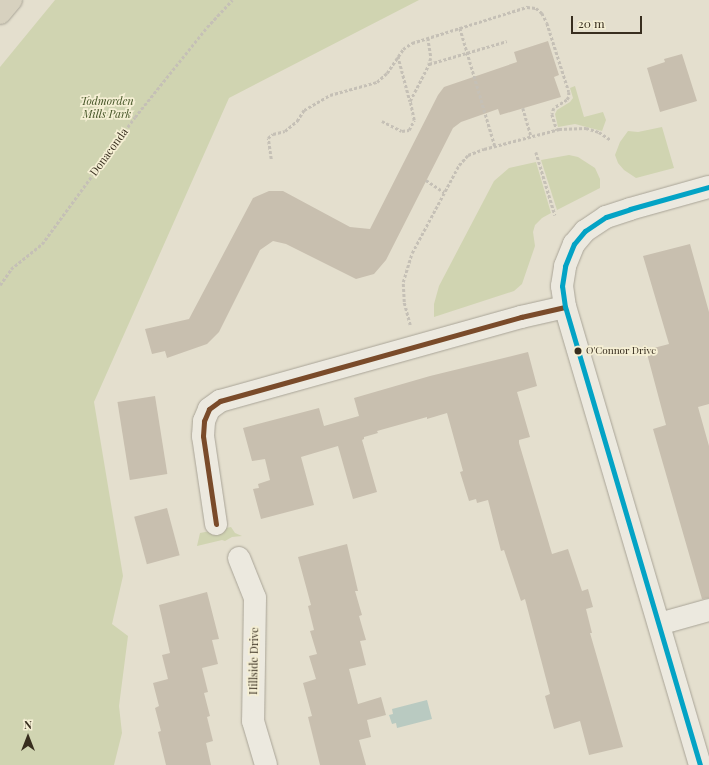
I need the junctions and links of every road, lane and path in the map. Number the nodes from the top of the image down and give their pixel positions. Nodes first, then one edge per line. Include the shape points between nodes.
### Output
1 (11, 0) edge
2 (232, 0) edge
3 (0, 13) edge
4 (460, 28) junction
5 (428, 38) junction
6 (507, 41) dead end
7 (467, 52) junction
8 (398, 55) junction
9 (429, 64) junction
10 (410, 101) junction
11 (523, 108) dead end
12 (382, 121) dead end
13 (557, 130) junction
14 (532, 136) junction
15 (611, 140) dead end
16 (495, 146) junction
17 (536, 152) dead end
18 (271, 159) dead end
19 (426, 180) dead end
20 (709, 188) edge
21 (444, 192) junction
22 (555, 215) dead end
23 (0, 285) edge
24 (565, 307) junction
25 (410, 326) dead end
26 (216, 524) dead end
27 (239, 558) dead end
28 (709, 610) edge
29 (659, 624) junction
30 (266, 765) edge
31 (700, 765) edge

1 - 3 highway
2 - 23 path, Donaconda via 207,26 135,117 42,244 11,269
4 - 5 path
4 - 7 path
4 - 13 path via 527,7 536,8 542,13 548,23 570,97 554,108 552,114
5 - 8 path via 412,43
5 - 9 path via 431,58
6 - 7 path
7 - 9 path
7 - 16 path
8 - 10 path
8 - 18 path via 387,73 377,82 330,95 304,110 297,121 285,131 268,138
9 - 10 path
10 - 12 path via 414,120 409,130 402,131
11 - 14 path
13 - 14 path
13 - 15 path via 586,128 599,132
14 - 16 path
16 - 21 path via 468,155 459,165
17 - 22 path
19 - 21 path
20 - 24 street via 606,217 585,232 574,244 565,266 562,286
21 - 25 path via 412,253 403,282 404,302
24 - 26 street via 220,401 209,409 204,421 203,436
24 - 29 street
27 - 30 street, Hillside Drive via 255,598 253,721
28 - 29 street
29 - 31 street

